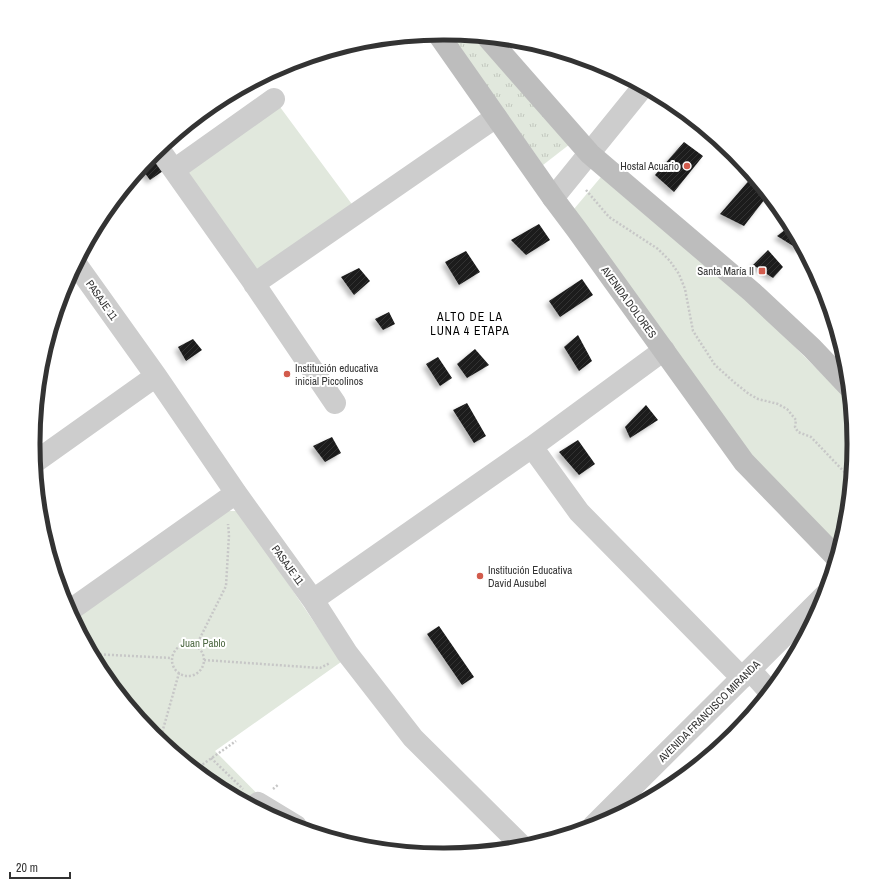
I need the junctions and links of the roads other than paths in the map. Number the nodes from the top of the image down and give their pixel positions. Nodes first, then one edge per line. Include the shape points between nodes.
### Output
1 (442, 40) edge
2 (493, 44) edge
3 (640, 92) edge
4 (274, 99) dead end
5 (496, 117) junction
6 (163, 154) edge
7 (590, 154) junction
8 (174, 170) junction
9 (553, 198) junction
10 (80, 270) edge
11 (254, 284) junction
12 (664, 350) junction
13 (156, 376) junction
14 (842, 379) edge
15 (335, 403) dead end
16 (532, 447) junction
17 (41, 458) edge
18 (231, 496) junction
19 (832, 553) edge
20 (313, 600) junction
21 (75, 607) edge
22 (811, 609) edge
23 (746, 674) junction
24 (765, 688) edge
25 (606, 814) edge
26 (517, 841) edge

1 - 5 main road, AVENIDA DOLORES
2 - 7 main road
3 - 7 street
4 - 8 street
5 - 9 main road, AVENIDA DOLORES
5 - 11 street
6 - 8 street
7 - 9 street
7 - 14 main road via 752,292
8 - 11 street
9 - 12 main road, AVENIDA DOLORES
10 - 13 street, PASAJE 11
11 - 15 street
12 - 16 street
12 - 19 main road, AVENIDA DOLORES via 744,462
13 - 17 street
13 - 18 street, PASAJE 11
16 - 20 street
16 - 23 street via 579,512
18 - 20 street, PASAJE 11
18 - 21 street
20 - 26 street, PASAJE 11 via 347,653 413,738
22 - 23 street, AVENIDA FRANCISCO MIRANDA
23 - 24 street
23 - 25 street, AVENIDA FRANCISCO MIRANDA

